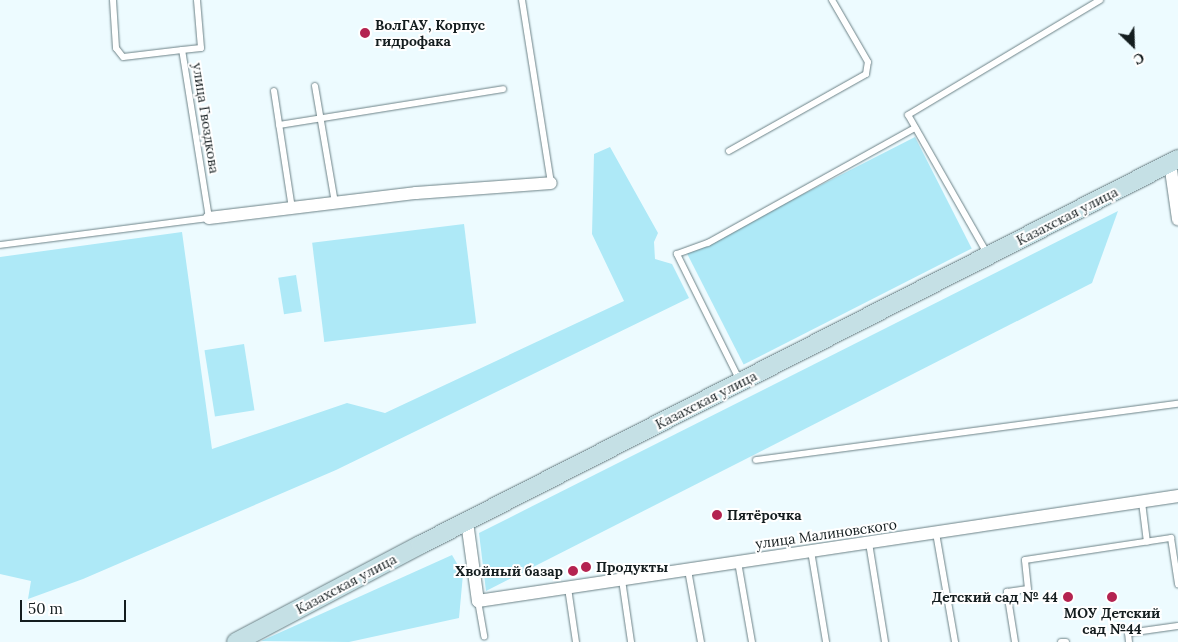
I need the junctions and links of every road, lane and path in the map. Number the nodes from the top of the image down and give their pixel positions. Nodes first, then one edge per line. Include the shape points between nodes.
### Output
1 (113, 0) edge
2 (197, 0) edge
3 (522, 0) edge
4 (832, 0) edge
5 (1100, 0) edge
6 (182, 50) junction
7 (315, 86) dead end
8 (503, 89) dead end
9 (274, 91) dead end
10 (320, 119) junction
11 (279, 125) junction
12 (915, 128) junction
13 (729, 151) dead end
14 (1174, 161) edge
15 (551, 183) joint
16 (334, 203) junction
17 (292, 208) junction
18 (209, 218) junction
19 (1178, 219) edge
20 (0, 245) edge
21 (989, 256) junction
22 (740, 382) junction
23 (1178, 404) edge
24 (756, 460) dead end
25 (1178, 496) edge
26 (1142, 502) junction
27 (468, 522) junction
28 (936, 532) junction
29 (1147, 542) junction
30 (869, 543) junction
31 (811, 551) junction
32 (738, 562) junction
33 (688, 570) junction
34 (622, 580) junction
35 (1178, 584) edge
36 (568, 588) junction
37 (478, 601) junction
38 (1178, 626) edge
39 (484, 636) dead end
40 (236, 642) edge
41 (576, 642) edge
42 (631, 642) edge
43 (701, 642) edge
44 (752, 642) edge
45 (826, 642) edge
46 (885, 642) edge
47 (955, 642) edge
48 (1015, 642) edge
49 (1061, 642) edge
50 (1066, 642) edge
51 (1129, 642) edge

1 - 6 lane, улица Гвоздкова via 116,48 123,56
2 - 6 lane via 201,48
3 - 15 lane
4 - 13 lane via 868,62 866,74
5 - 12 lane via 908,115
6 - 18 lane, улица Гвоздкова
7 - 10 lane
8 - 10 lane
9 - 11 lane
10 - 11 lane
10 - 16 lane
11 - 17 lane
12 - 21 lane
12 - 22 lane via 708,243 677,254
14 - 19 street
14 - 21 main road, Казахская улица
15 - 16 street
16 - 17 street
17 - 18 street
18 - 20 lane
21 - 22 main road, Казахская улица
22 - 27 main road, Казахская улица
23 - 24 lane
25 - 26 street, улица Малиновского
26 - 28 street, улица Малиновского
26 - 29 lane
27 - 37 street
27 - 40 main road, Казахская улица
28 - 30 street, улица Малиновского
28 - 47 lane
29 - 35 lane via 1171,538
29 - 48 lane via 1025,560 1028,589 1007,592
30 - 31 street, улица Малиновского
30 - 46 lane
31 - 32 street, улица Малиновского
31 - 45 lane
32 - 33 street, улица Малиновского
32 - 44 lane
33 - 34 street, улица Малиновского
33 - 43 lane
34 - 36 street, улица Малиновского
34 - 42 lane
36 - 37 street, улица Малиновского
36 - 41 lane
37 - 39 lane
38 - 51 lane via 1128,633
49 - 50 lane

